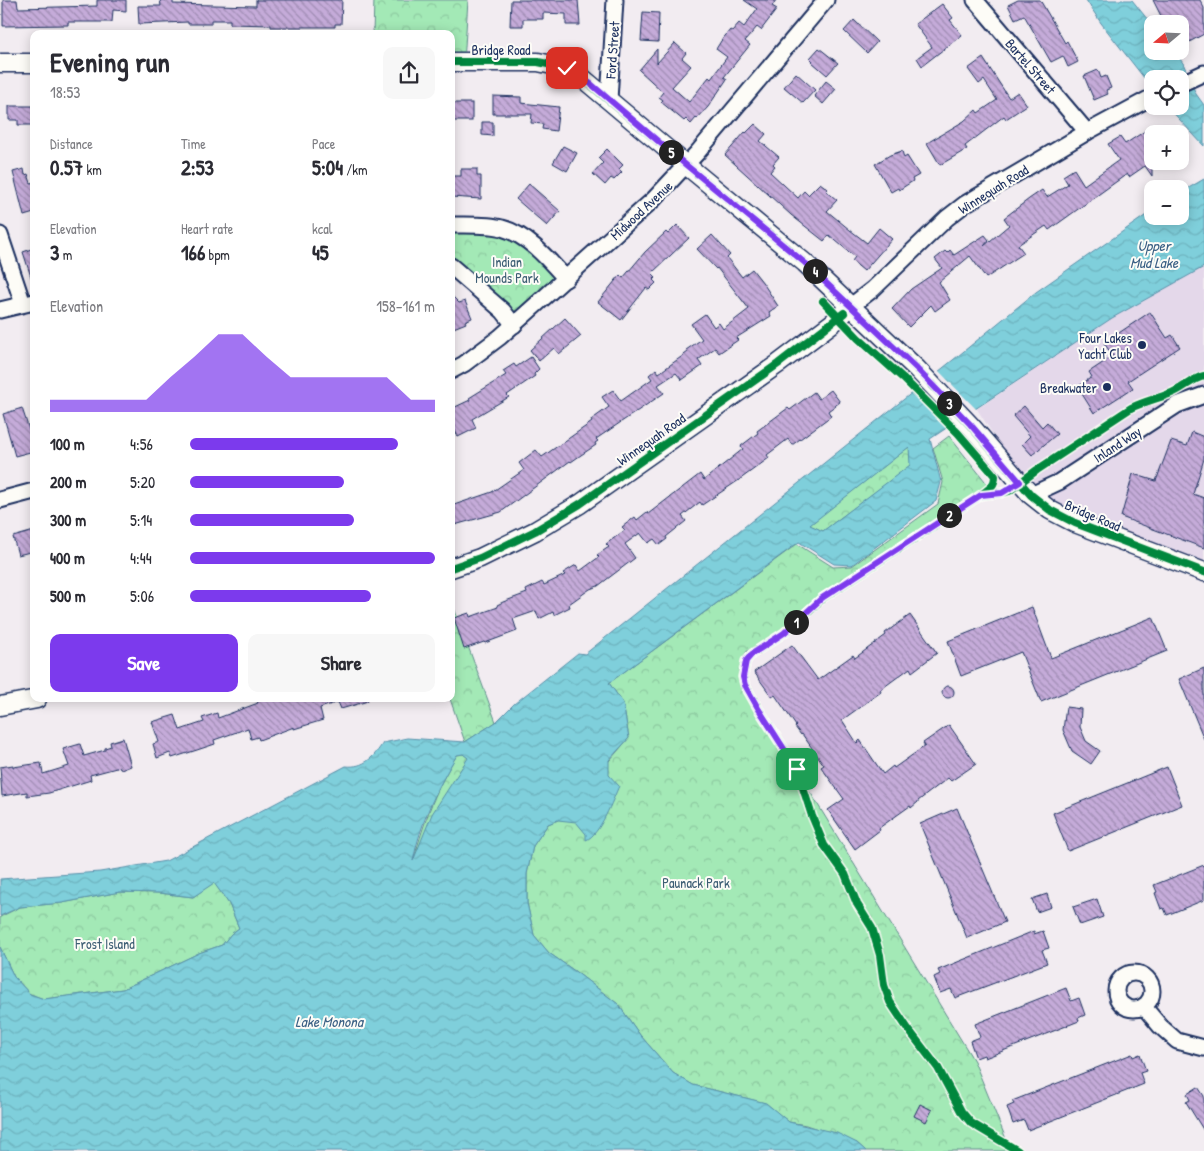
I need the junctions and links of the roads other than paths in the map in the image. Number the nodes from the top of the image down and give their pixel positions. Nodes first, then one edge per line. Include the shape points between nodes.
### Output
1 (614, 0) edge
2 (826, 0) edge
3 (975, 0) edge
4 (455, 62) edge
5 (0, 63) edge
6 (30, 63) edge
7 (609, 100) junction
8 (1144, 101) edge
9 (1087, 132) junction
10 (686, 165) junction
11 (455, 226) edge
12 (0, 235) edge
13 (455, 269) edge
14 (566, 279) junction
15 (28, 303) edge
16 (851, 306) junction
17 (0, 310) edge
18 (514, 324) junction
19 (455, 369) edge
20 (1204, 395) edge
21 (30, 492) edge
22 (1031, 495) junction
23 (0, 500) edge
24 (455, 567) edge
25 (1204, 572) edge
26 (30, 700) edge
27 (0, 706) edge
28 (1144, 1007) dead end
29 (1204, 1048) edge

1 - 7 street, Ford Street
2 - 10 street, Midwood Avenue
3 - 9 street, Bartel Street
4 - 7 street, Bridge Road via 554,64 580,76
5 - 6 street
7 - 10 street, Bridge Road
8 - 9 street, Winnequah Road
9 - 16 street, Winnequah Road via 965,204
10 - 14 street, Midwood Avenue via 654,199
10 - 16 street, Bridge Road via 805,263
11 - 14 street via 501,227 512,232 530,243
12 - 15 street
13 - 18 street
14 - 18 street, Midwood Avenue
15 - 17 street
16 - 22 street, Bridge Road via 970,424
16 - 24 street, Winnequah Road via 778,364 580,504 535,532
18 - 19 street, Midwood Avenue
20 - 22 street, Inland Way via 1177,405 1060,482
21 - 23 street
22 - 25 street, Bridge Road via 1075,523
26 - 27 street
28 - 29 street via 1177,1041

